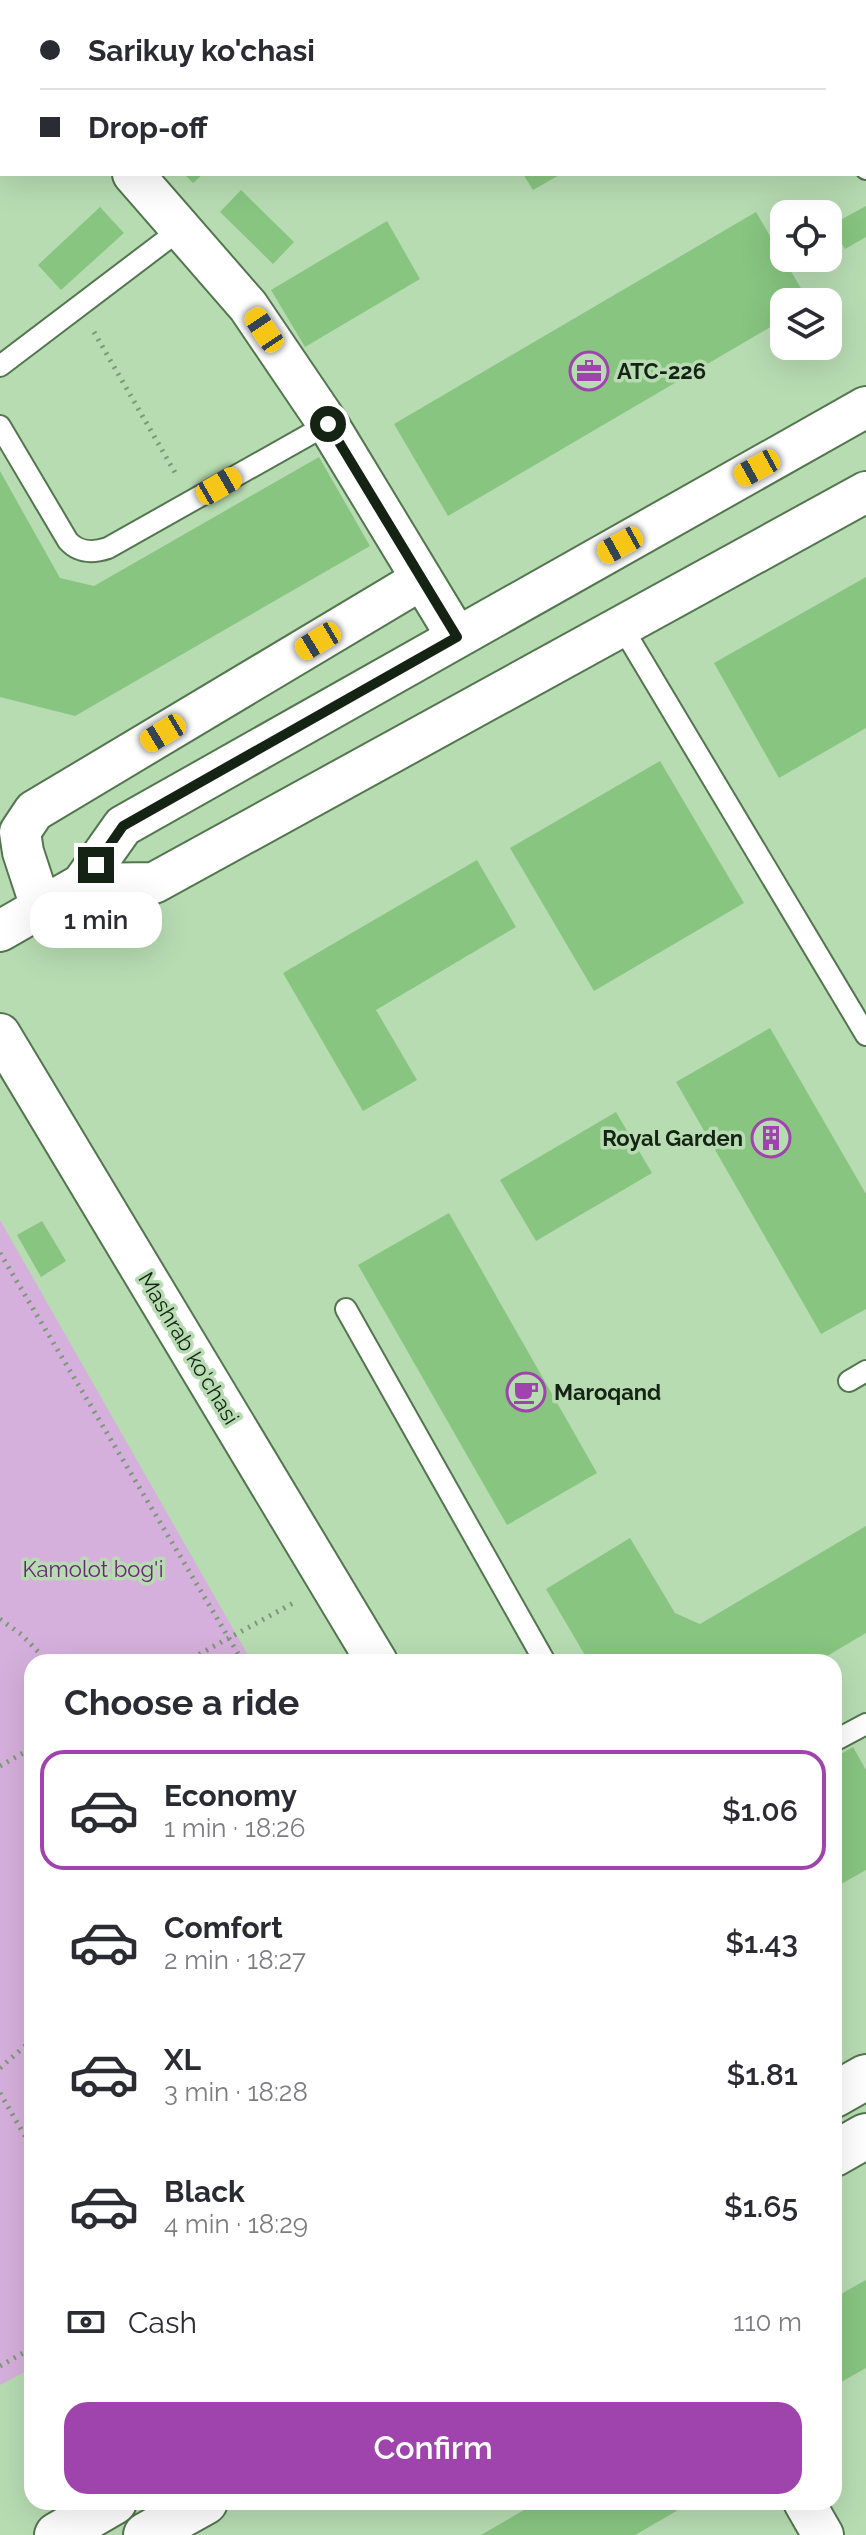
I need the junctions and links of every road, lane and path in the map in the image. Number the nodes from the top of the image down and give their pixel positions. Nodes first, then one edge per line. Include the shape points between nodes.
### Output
1 (135, 176) edge
2 (182, 228) junction
3 (79, 307) junction
4 (0, 366) edge
5 (866, 407) edge
6 (328, 424) junction
7 (0, 426) edge
8 (866, 492) edge
9 (191, 501) junction
10 (422, 579) junction
11 (622, 627) junction
12 (457, 637) junction
13 (82, 884) junction
14 (41, 907) junction
15 (0, 931) edge
16 (0, 1034) edge
17 (866, 1035) edge
18 (0, 1253) edge
19 (346, 1309) dead end
20 (330, 1583) junction
21 (0, 1619) edge
22 (229, 1637) junction
23 (40, 1654) edge
24 (199, 1654) edge
25 (239, 1654) edge
26 (372, 1654) edge
27 (540, 1654) edge
28 (866, 1724) edge
29 (842, 1737) edge
30 (24, 1752) edge
31 (0, 1766) edge
32 (24, 2047) edge
33 (0, 2068) edge
34 (866, 2077) edge
35 (842, 2090) edge
36 (0, 2093) edge
37 (24, 2134) edge
38 (866, 2136) edge
39 (842, 2150) edge
40 (24, 2352) edge
41 (0, 2366) edge
42 (100, 2510) edge
43 (191, 2510) edge
44 (809, 2510) edge
45 (57, 2535) edge
46 (146, 2535) edge
47 (823, 2535) edge

1 - 2 street
2 - 3 lane
2 - 6 street via 248,306
3 - 4 lane
3 - 9 path
5 - 12 street
6 - 9 lane
6 - 10 street
7 - 9 lane via 75,548 108,548
8 - 11 street
10 - 12 street
10 - 14 street via 34,811 20,832
11 - 13 street via 154,883
11 - 17 lane
12 - 13 street via 123,826
13 - 14 street
14 - 15 street
16 - 20 street, Mashrab ko'chasi
18 - 22 path
19 - 27 lane
20 - 22 path
20 - 26 street, Mashrab ko'chasi
21 - 23 path
22 - 24 path
22 - 25 path
28 - 29 lane
30 - 31 path
32 - 33 path
34 - 35 main road
36 - 37 path
38 - 39 main road
40 - 41 path
42 - 45 main road
43 - 46 main road
44 - 47 street

